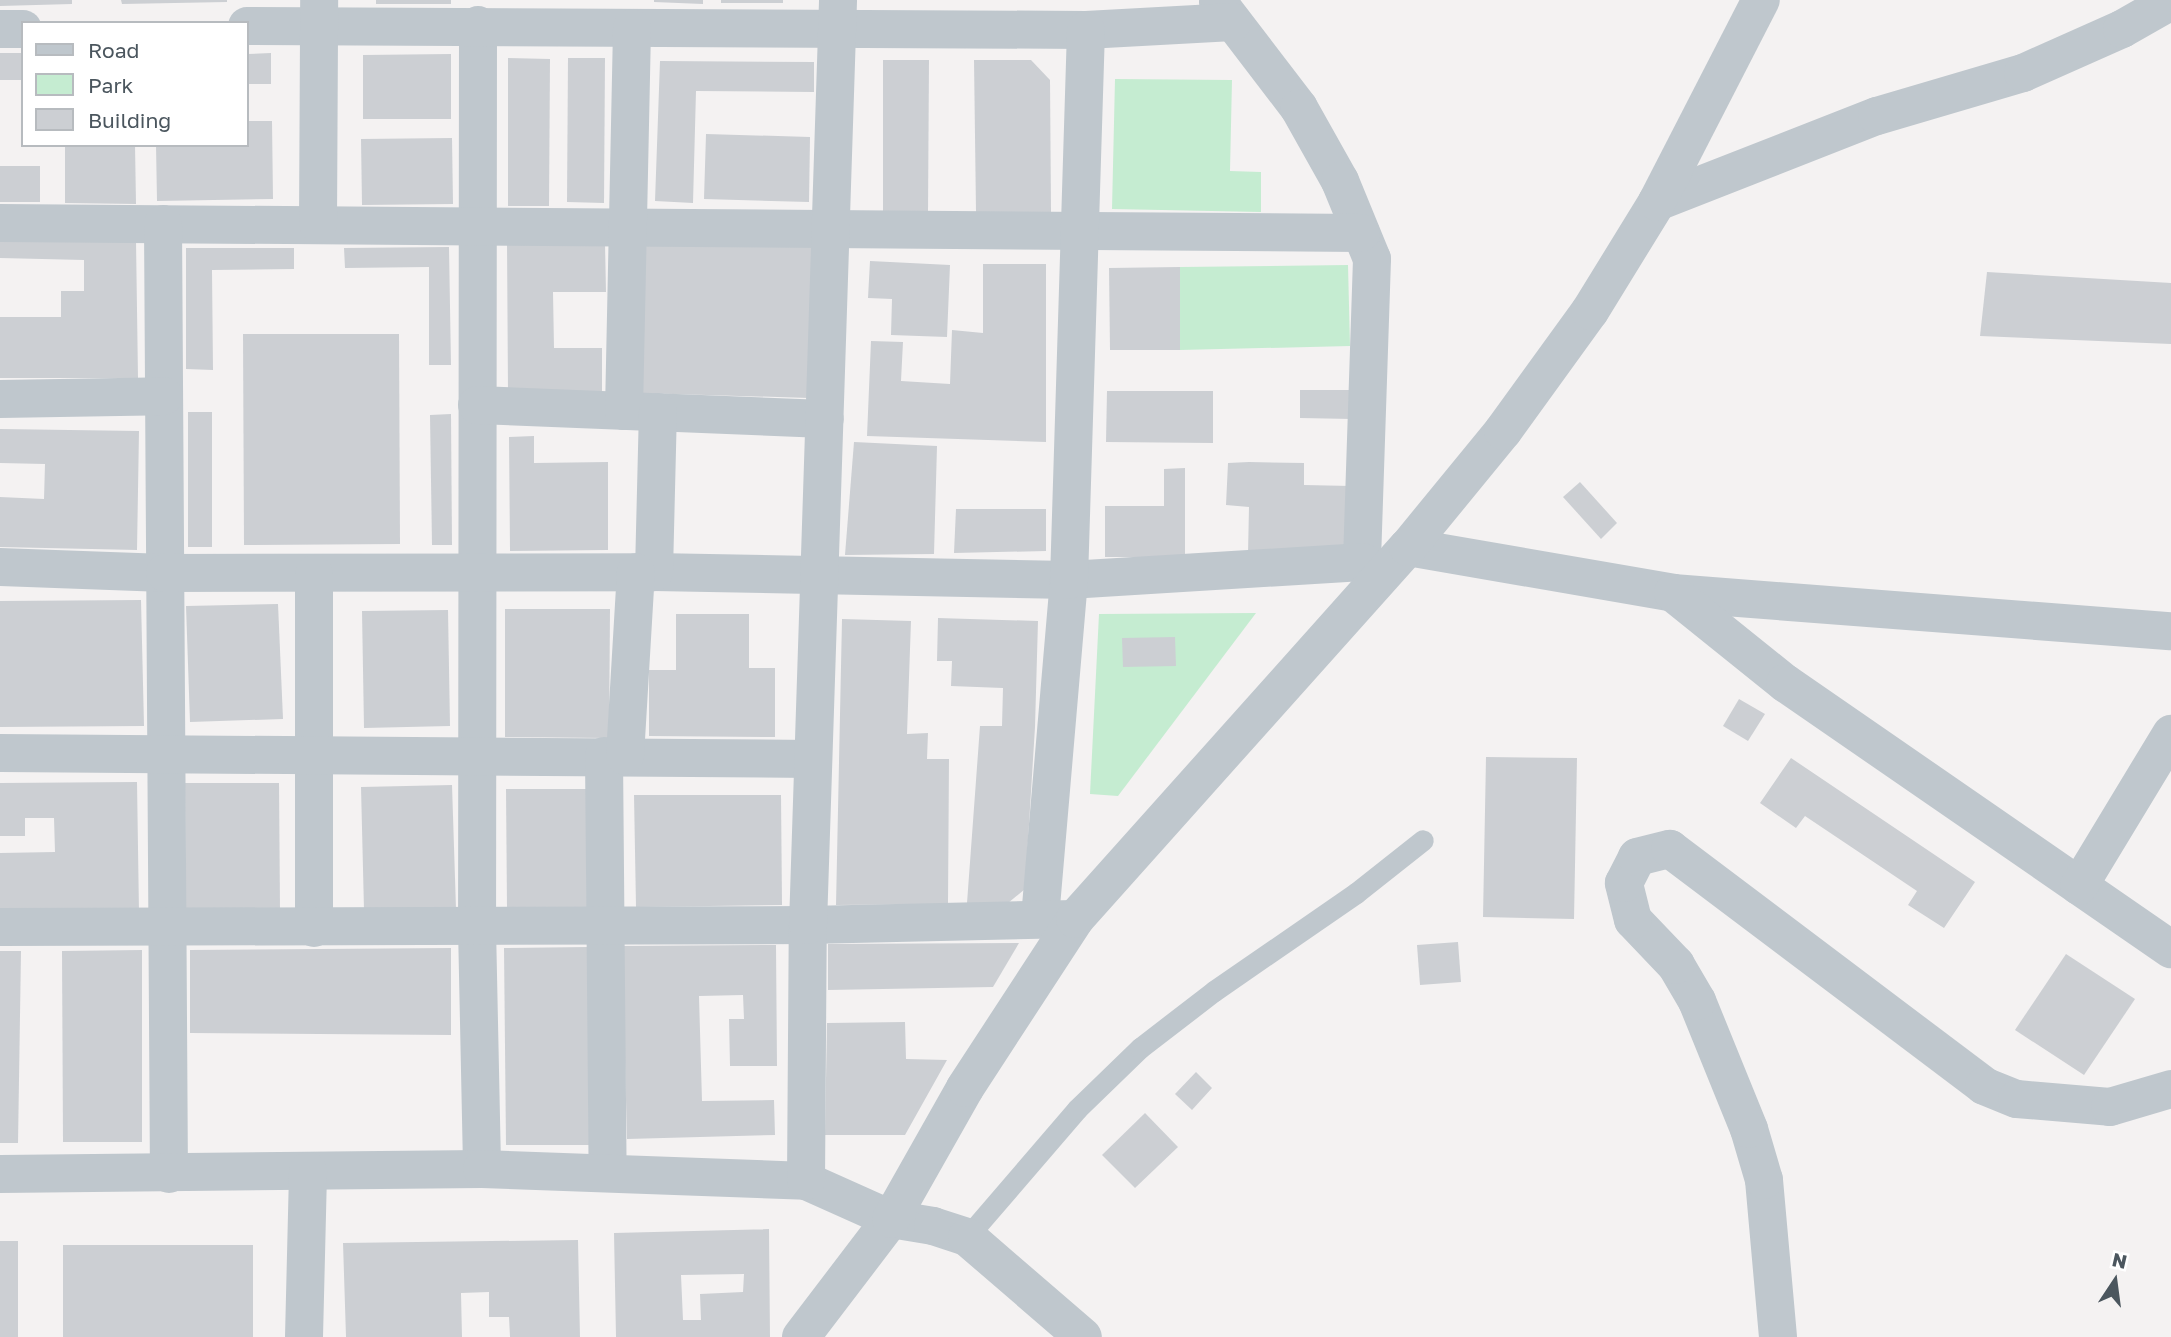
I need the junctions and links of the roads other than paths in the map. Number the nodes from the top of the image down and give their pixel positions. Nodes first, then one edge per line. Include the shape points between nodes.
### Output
1 (1762, 0) edge
2 (2171, 1) edge
3 (1225, 11) edge
4 (319, 13) edge
5 (838, 14) edge
6 (478, 25) junction
7 (248, 26) edge
8 (632, 28) junction
9 (0, 29) edge
10 (21, 29) edge
11 (1086, 30) junction
12 (1657, 202) junction
13 (0, 223) edge
14 (163, 224) junction
15 (318, 225) junction
16 (477, 226) junction
17 (626, 226) junction
18 (833, 229) junction
19 (1079, 230) junction
20 (1361, 233) junction
21 (164, 396) junction
22 (0, 399) edge
23 (477, 405) junction
24 (641, 411) junction
25 (825, 419) junction
26 (1408, 547) junction
27 (0, 567) edge
28 (1369, 571) junction
29 (645, 572) junction
30 (165, 573) junction
31 (314, 574) junction
32 (477, 574) junction
33 (818, 575) junction
34 (1069, 580) junction
35 (1673, 593) junction
36 (2171, 631) edge
37 (2171, 734) edge
38 (0, 753) edge
39 (165, 756) junction
40 (614, 756) junction
41 (314, 757) junction
42 (477, 757) junction
43 (813, 759) junction
44 (1423, 841) dead end
45 (2079, 886) junction
46 (1057, 918) junction
47 (607, 924) junction
48 (808, 925) junction
49 (477, 927) junction
50 (0, 928) edge
51 (314, 928) junction
52 (166, 929) junction
53 (2171, 949) edge
54 (2171, 1088) edge
55 (482, 1169) junction
56 (308, 1171) junction
57 (608, 1173) junction
58 (0, 1174) edge
59 (169, 1174) junction
60 (806, 1181) junction
61 (891, 1219) junction
62 (967, 1237) junction
63 (1061, 1329) edge
64 (304, 1337) edge
65 (801, 1337) edge
66 (1778, 1337) edge

1 - 12 street
2 - 12 street via 2122,29 2023,73 1877,116
3 - 11 street
3 - 20 street via 1300,108 1340,181
4 - 6 street
4 - 7 street
4 - 15 street
5 - 8 street
5 - 11 street
5 - 18 street
6 - 8 street
6 - 16 street
8 - 17 street
9 - 10 street
11 - 19 street
12 - 26 street via 1590,311 1503,431
13 - 14 street
14 - 15 street
14 - 21 street
15 - 16 street
16 - 17 street
16 - 23 street
17 - 18 street
17 - 24 street
18 - 19 street
18 - 25 street
19 - 20 street
19 - 34 street
20 - 28 street via 1372,259
21 - 22 street
21 - 30 street
23 - 24 street
23 - 32 street
24 - 25 street
24 - 29 street
25 - 33 street
26 - 28 street
26 - 35 street
27 - 30 street
28 - 34 street
28 - 46 street
29 - 32 street
29 - 33 street
29 - 40 street
30 - 31 street
30 - 39 street
31 - 32 street
31 - 41 street
32 - 42 street
33 - 34 street
33 - 43 street
34 - 46 street
35 - 36 street
35 - 45 street via 1785,683
37 - 45 street
38 - 39 street
39 - 41 street
39 - 52 street
40 - 42 street
40 - 43 street
40 - 47 street
41 - 42 street
41 - 51 street
42 - 49 street
43 - 48 street
44 - 62 lane via 1140,1048 1077,1109
45 - 53 street
46 - 48 street
46 - 61 street
47 - 48 street
47 - 49 street
47 - 57 street
48 - 60 street
49 - 51 street
49 - 55 street
50 - 52 street
51 - 52 street
52 - 59 street
54 - 66 street via 2110,1108 2017,1099 1984,1086 1670,849 1637,857 1625,883 1633,920 1676,965 1697,1001 1753,1142 1764,1180
55 - 56 street
55 - 57 street
56 - 59 street
56 - 64 street
57 - 60 street
58 - 59 street
60 - 61 street
61 - 62 street
61 - 65 street
62 - 63 street

